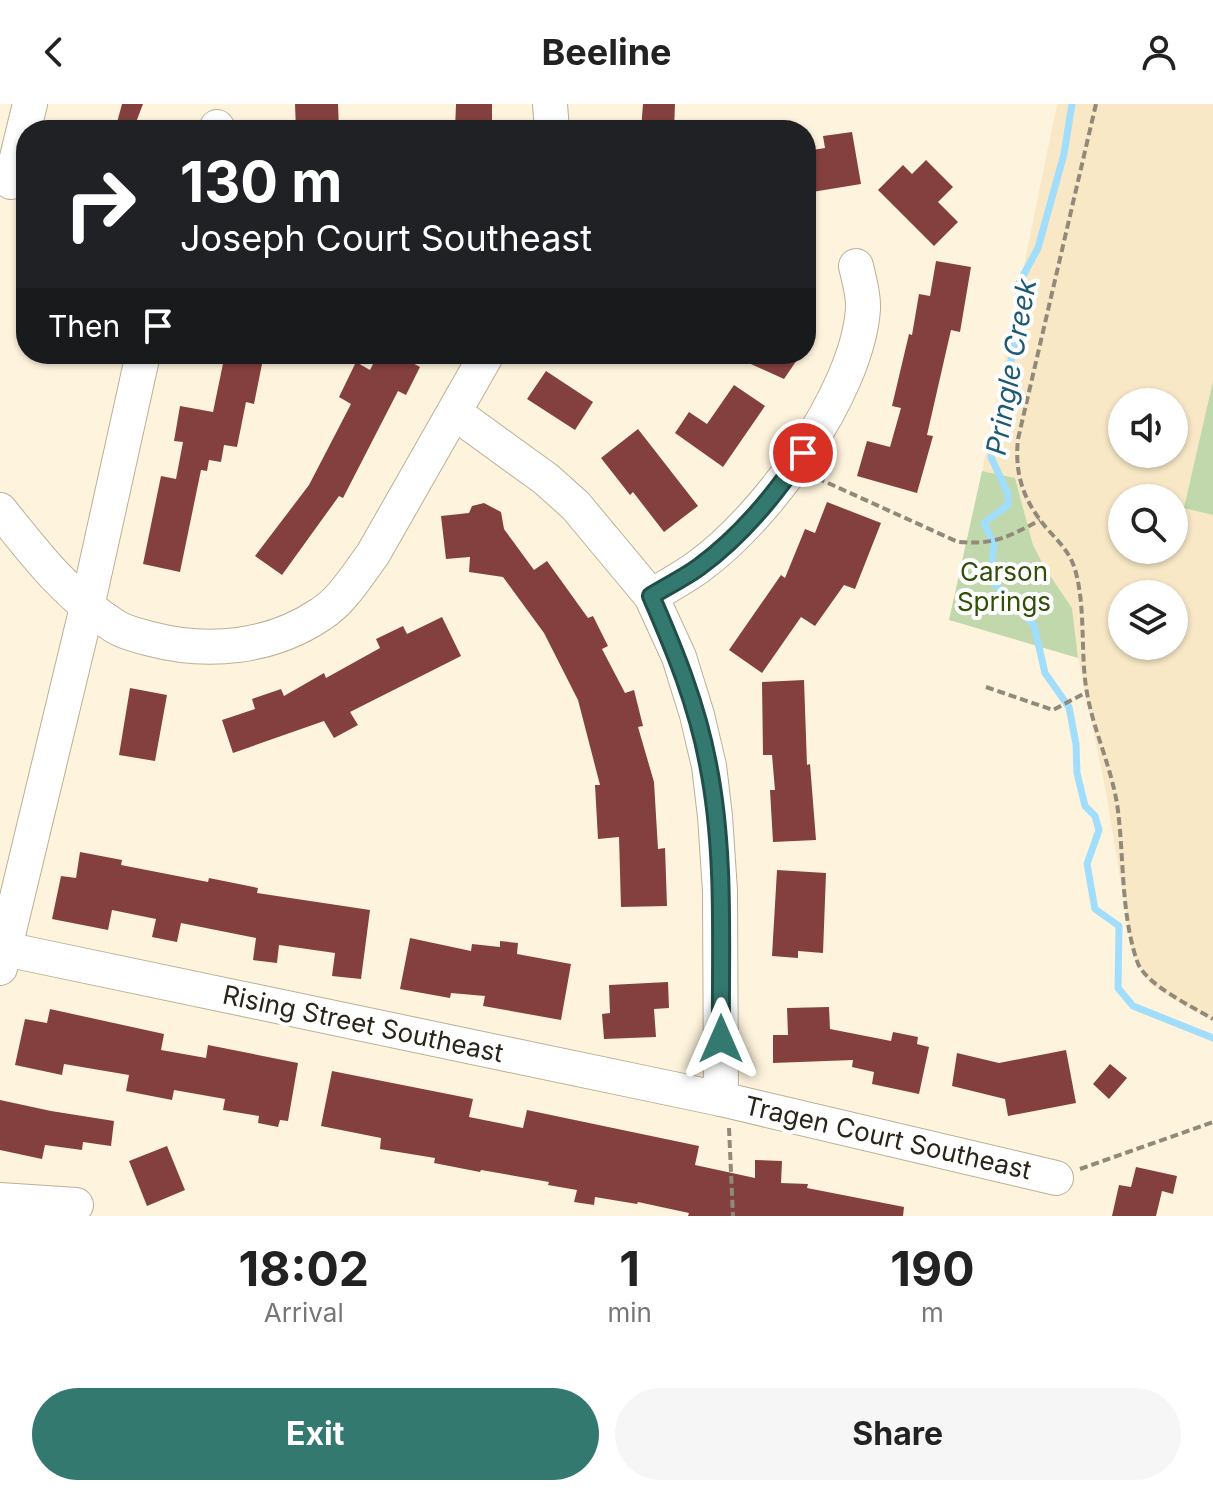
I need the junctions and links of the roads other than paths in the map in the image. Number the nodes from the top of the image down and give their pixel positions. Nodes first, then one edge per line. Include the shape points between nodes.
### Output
1 (16, 161) edge
2 (11, 182) dead end
3 (856, 266) dead end
4 (141, 364) edge
5 (482, 364) edge
6 (455, 413) junction
7 (0, 510) edge
8 (651, 596) junction
9 (87, 607) junction
10 (2, 959) edge
11 (721, 1099) junction
12 (1056, 1178) road end
13 (0, 1200) edge
14 (76, 1205) dead end

1 - 2 street
3 - 8 street via 863,299 855,347 813,438 782,484 739,531 699,566
4 - 9 street
5 - 6 street
6 - 8 street via 576,506
6 - 9 street via 373,554 323,614 254,642 217,648 182,646 119,629
7 - 9 street via 51,574
8 - 11 street via 679,657 709,766 720,891
9 - 10 street
10 - 11 street, Rising Street Southeast
11 - 12 street, Tragen Court Southeast
13 - 14 street

